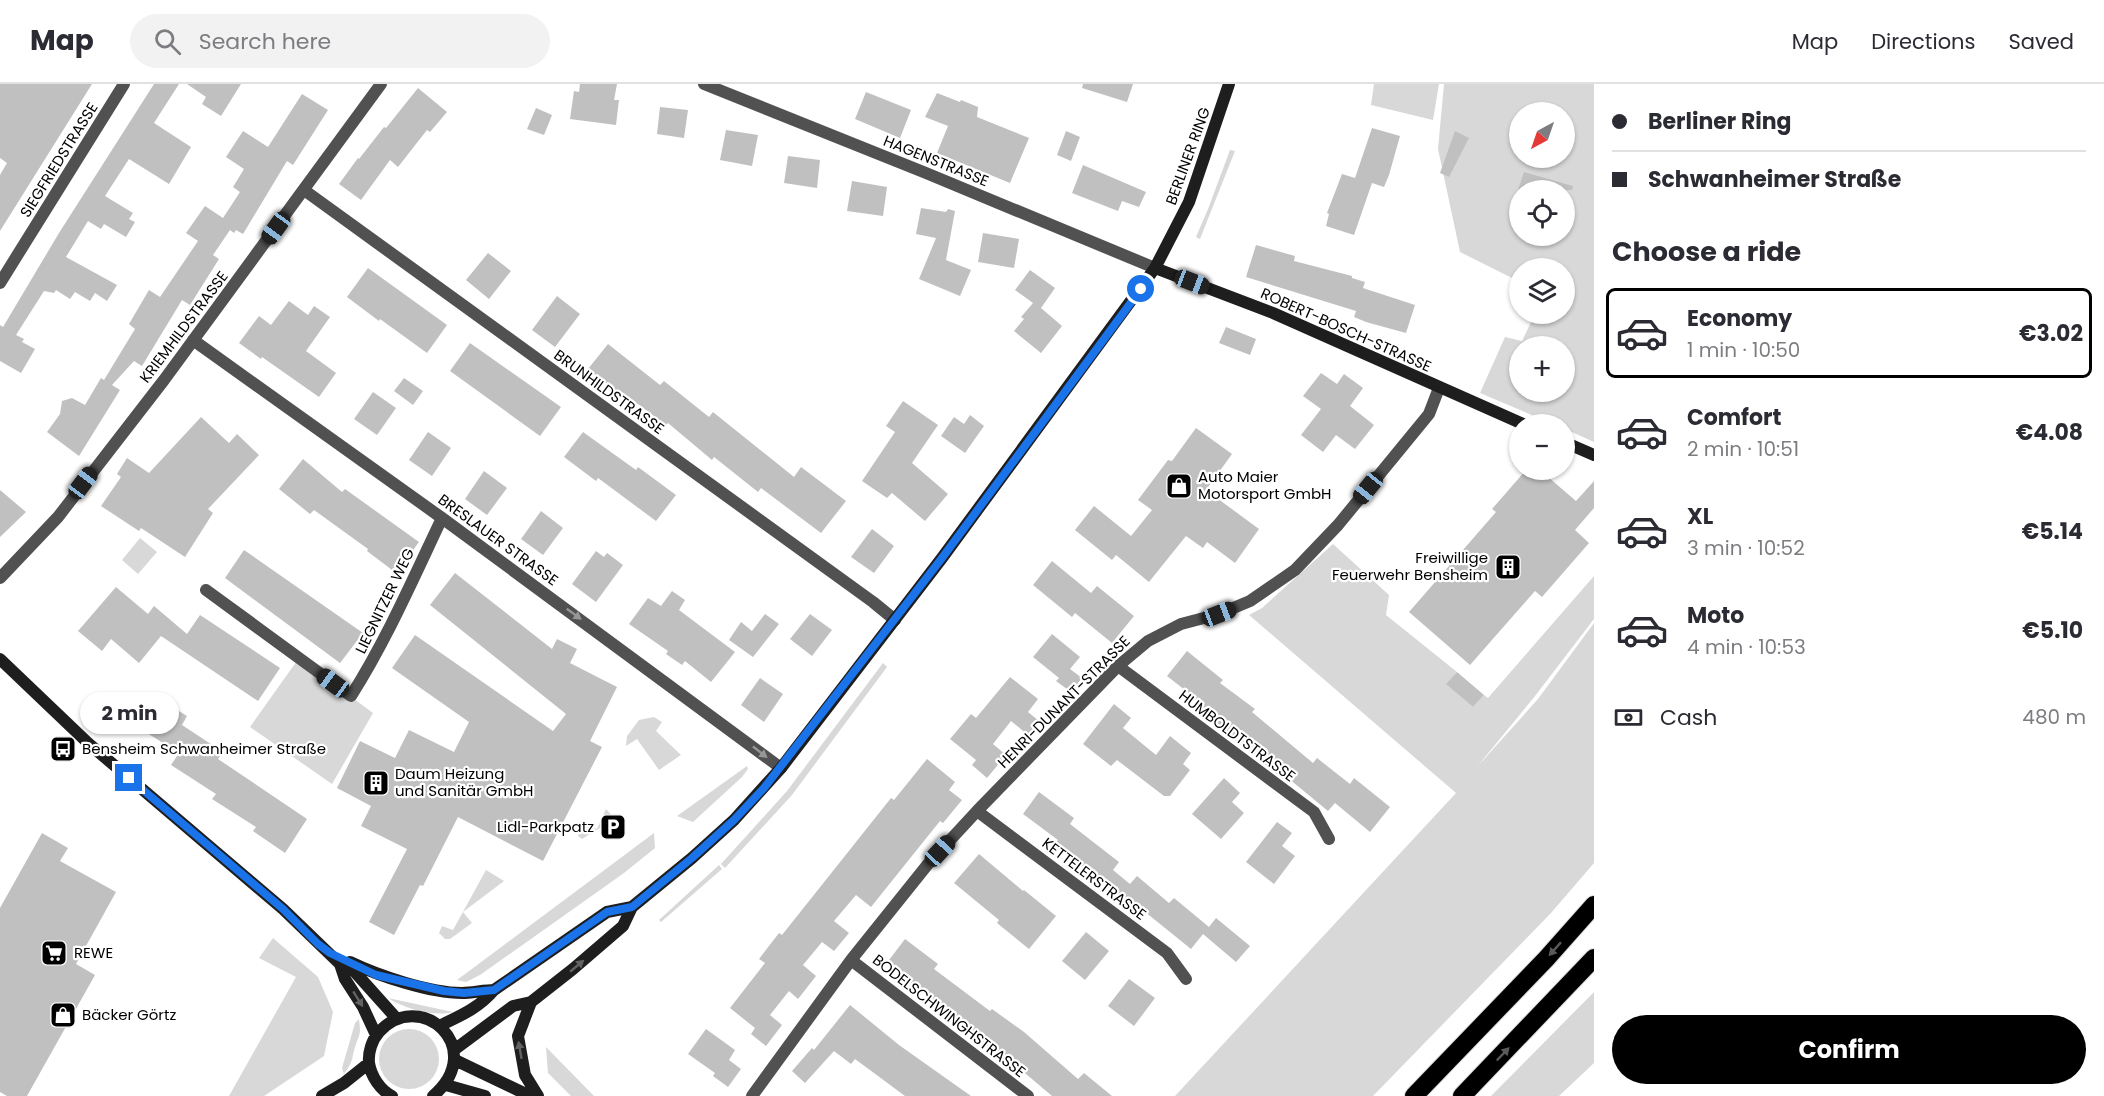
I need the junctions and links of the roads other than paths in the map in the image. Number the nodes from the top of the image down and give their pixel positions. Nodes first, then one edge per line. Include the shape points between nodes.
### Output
1 (124, 84) edge
2 (381, 84) edge
3 (704, 84) edge
4 (1229, 84) edge
5 (304, 190) junction
6 (1155, 268) junction
7 (0, 282) edge
8 (194, 340) junction
9 (1439, 388) junction
10 (1509, 418) edge
11 (1575, 447) edge
12 (1594, 455) edge
13 (442, 518) junction
14 (0, 578) edge
15 (206, 590) dead end
16 (895, 620) junction
17 (0, 659) edge
18 (1118, 666) junction
19 (781, 768) junction
20 (977, 811) junction
21 (1329, 839) dead end
22 (1594, 905) edge
23 (632, 907) junction
24 (330, 953) junction
25 (1594, 958) edge
26 (851, 960) junction
27 (340, 964) junction
28 (1186, 979) dead end
29 (494, 990) junction
30 (531, 1002) junction
31 (397, 1018) junction
32 (439, 1026) junction
33 (376, 1035) junction
34 (454, 1055) junction
35 (369, 1063) junction
36 (446, 1085) junction
37 (387, 1095) edge
38 (322, 1096) edge
39 (433, 1096) edge
40 (485, 1096) edge
41 (530, 1096) edge
42 (538, 1096) edge
43 (752, 1096) edge
44 (1028, 1096) edge
45 (1414, 1096) edge
46 (1462, 1096) edge

1 - 7 street, SIEGFRIEDSTRASSE
2 - 5 street, KRIEMHILDSTRASSE
3 - 6 street, HAGENSTRASSE
4 - 6 street, BERLINER RING via 1189,202
5 - 8 street, KRIEMHILDSTRASSE
5 - 16 street, BRUNHILDSTRASSE
6 - 9 street, ROBERT-BOSCH-STRASSE via 1273,313
6 - 16 street, BERLINER RING
8 - 13 street, BRESLAUER STRASSE
8 - 14 street, KRIEMHILDSTRASSE via 58,517
9 - 10 street, ROBERT-BOSCH-STRASSE
9 - 18 street, HENRI-DUNANT-STRASSE via 1429,414 1338,525 1295,570 1250,602 1181,624 1148,641
11 - 12 street
13 - 15 street, LIEGNITZER WEG via 392,625 351,696
13 -> 19 street, BRESLAUER STRASSE
16 - 19 street, BERLINER RING
17 - 24 street via 88,743
18 - 20 street, HENRI-DUNANT-STRASSE
18 - 21 street, HUMBOLDTSTRASSE via 1314,812
19 - 23 street, BERLINER RING via 734,820
20 - 26 street, HENRI-DUNANT-STRASSE via 928,864
20 - 28 street, KETTELERSTRASSE via 1167,953
22 -> 45 highway
23 - 29 street, BERLINER RING via 607,912
30 -> 23 street, BERLINER RING via 623,926
24 - 27 street
24 - 29 street via 376,975 444,991
46 -> 25 highway
26 - 43 street, HENRI-DUNANT-STRASSE
26 - 44 street, BODELSCHWINGHSTRASSE
27 - 31 street via 354,971
27 -> 33 street
29 - 32 street, BERLINER RING via 465,1014
30 - 34 street, BERLINER RING via 513,1006
42 -> 30 street via 525,1075 518,1036
31 - 32 street via 412,1016
31 - 33 street
32 - 34 street
33 - 35 street
34 - 36 street
34 - 41 street
35 - 37 street via 375,1080
35 - 38 street
36 - 39 street
36 - 40 street

